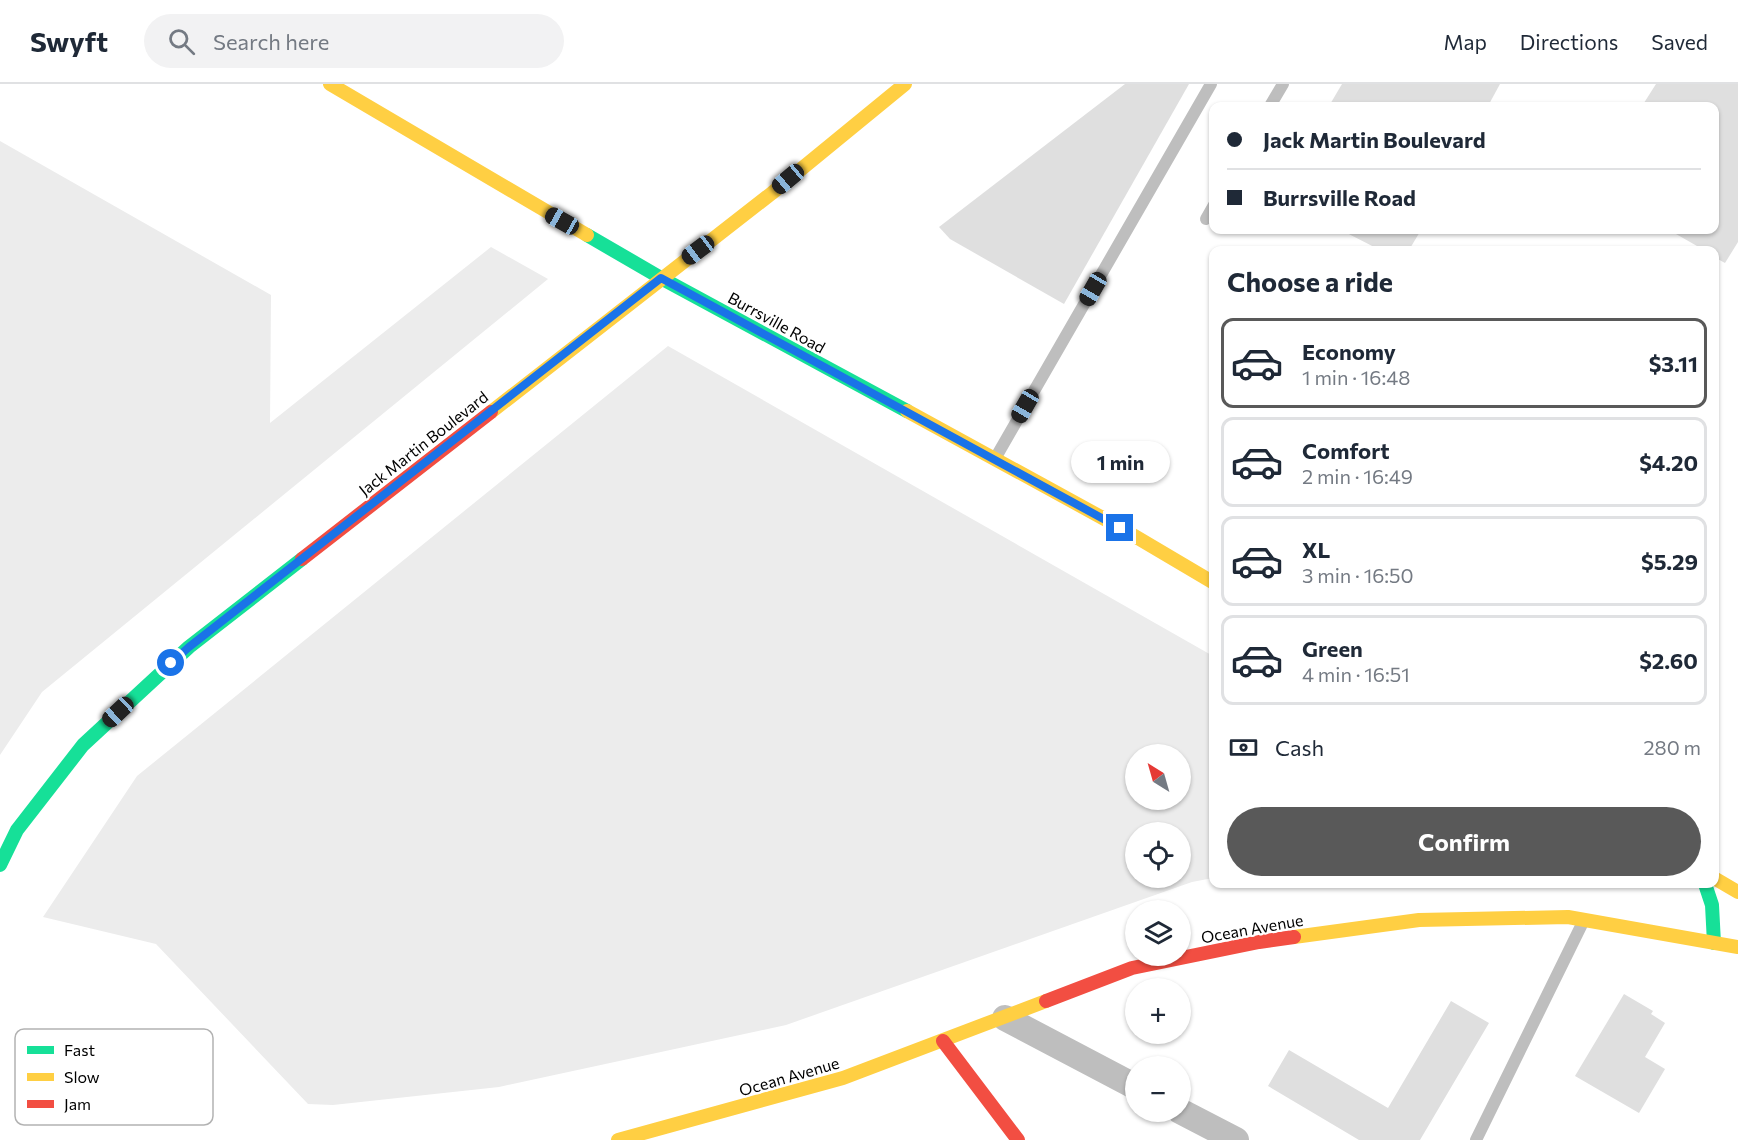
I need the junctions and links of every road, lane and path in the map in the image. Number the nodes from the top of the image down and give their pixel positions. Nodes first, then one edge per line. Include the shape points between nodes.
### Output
1 (330, 84) edge
2 (905, 84) edge
3 (1211, 84) edge
4 (1283, 84) edge
5 (1272, 102) edge
6 (1209, 214) edge
7 (1206, 219) dead end
8 (661, 278) junction
9 (995, 459) junction
10 (1209, 580) edge
11 (0, 865) edge
12 (1719, 881) edge
13 (1707, 888) edge
14 (1738, 892) edge
15 (1584, 920) junction
16 (1714, 942) junction
17 (1738, 947) edge
18 (1005, 1018) junction
19 (943, 1041) junction
20 (1125, 1081) edge
21 (1191, 1117) edge
22 (618, 1140) edge
23 (1018, 1140) edge
24 (1236, 1140) edge
25 (1476, 1140) edge

1 - 8 main road, Burrsville Road
2 - 8 main road, Jack Martin Boulevard
3 - 9 lane
4 - 5 lane
6 - 7 lane
8 - 9 main road, Burrsville Road
8 - 11 main road, Jack Martin Boulevard via 189,647 83,745 17,830
9 - 10 main road, Burrsville Road
12 - 14 main road
13 - 16 main road via 1714,910
15 - 16 main road, Ocean Avenue
15 - 18 main road, Ocean Avenue via 1419,920 1258,942 1132,968
15 - 25 lane
16 - 17 main road, Ocean Avenue
18 - 19 main road, Ocean Avenue
18 - 20 street
19 - 22 main road, Ocean Avenue via 843,1078
19 - 23 main road
21 - 24 street

